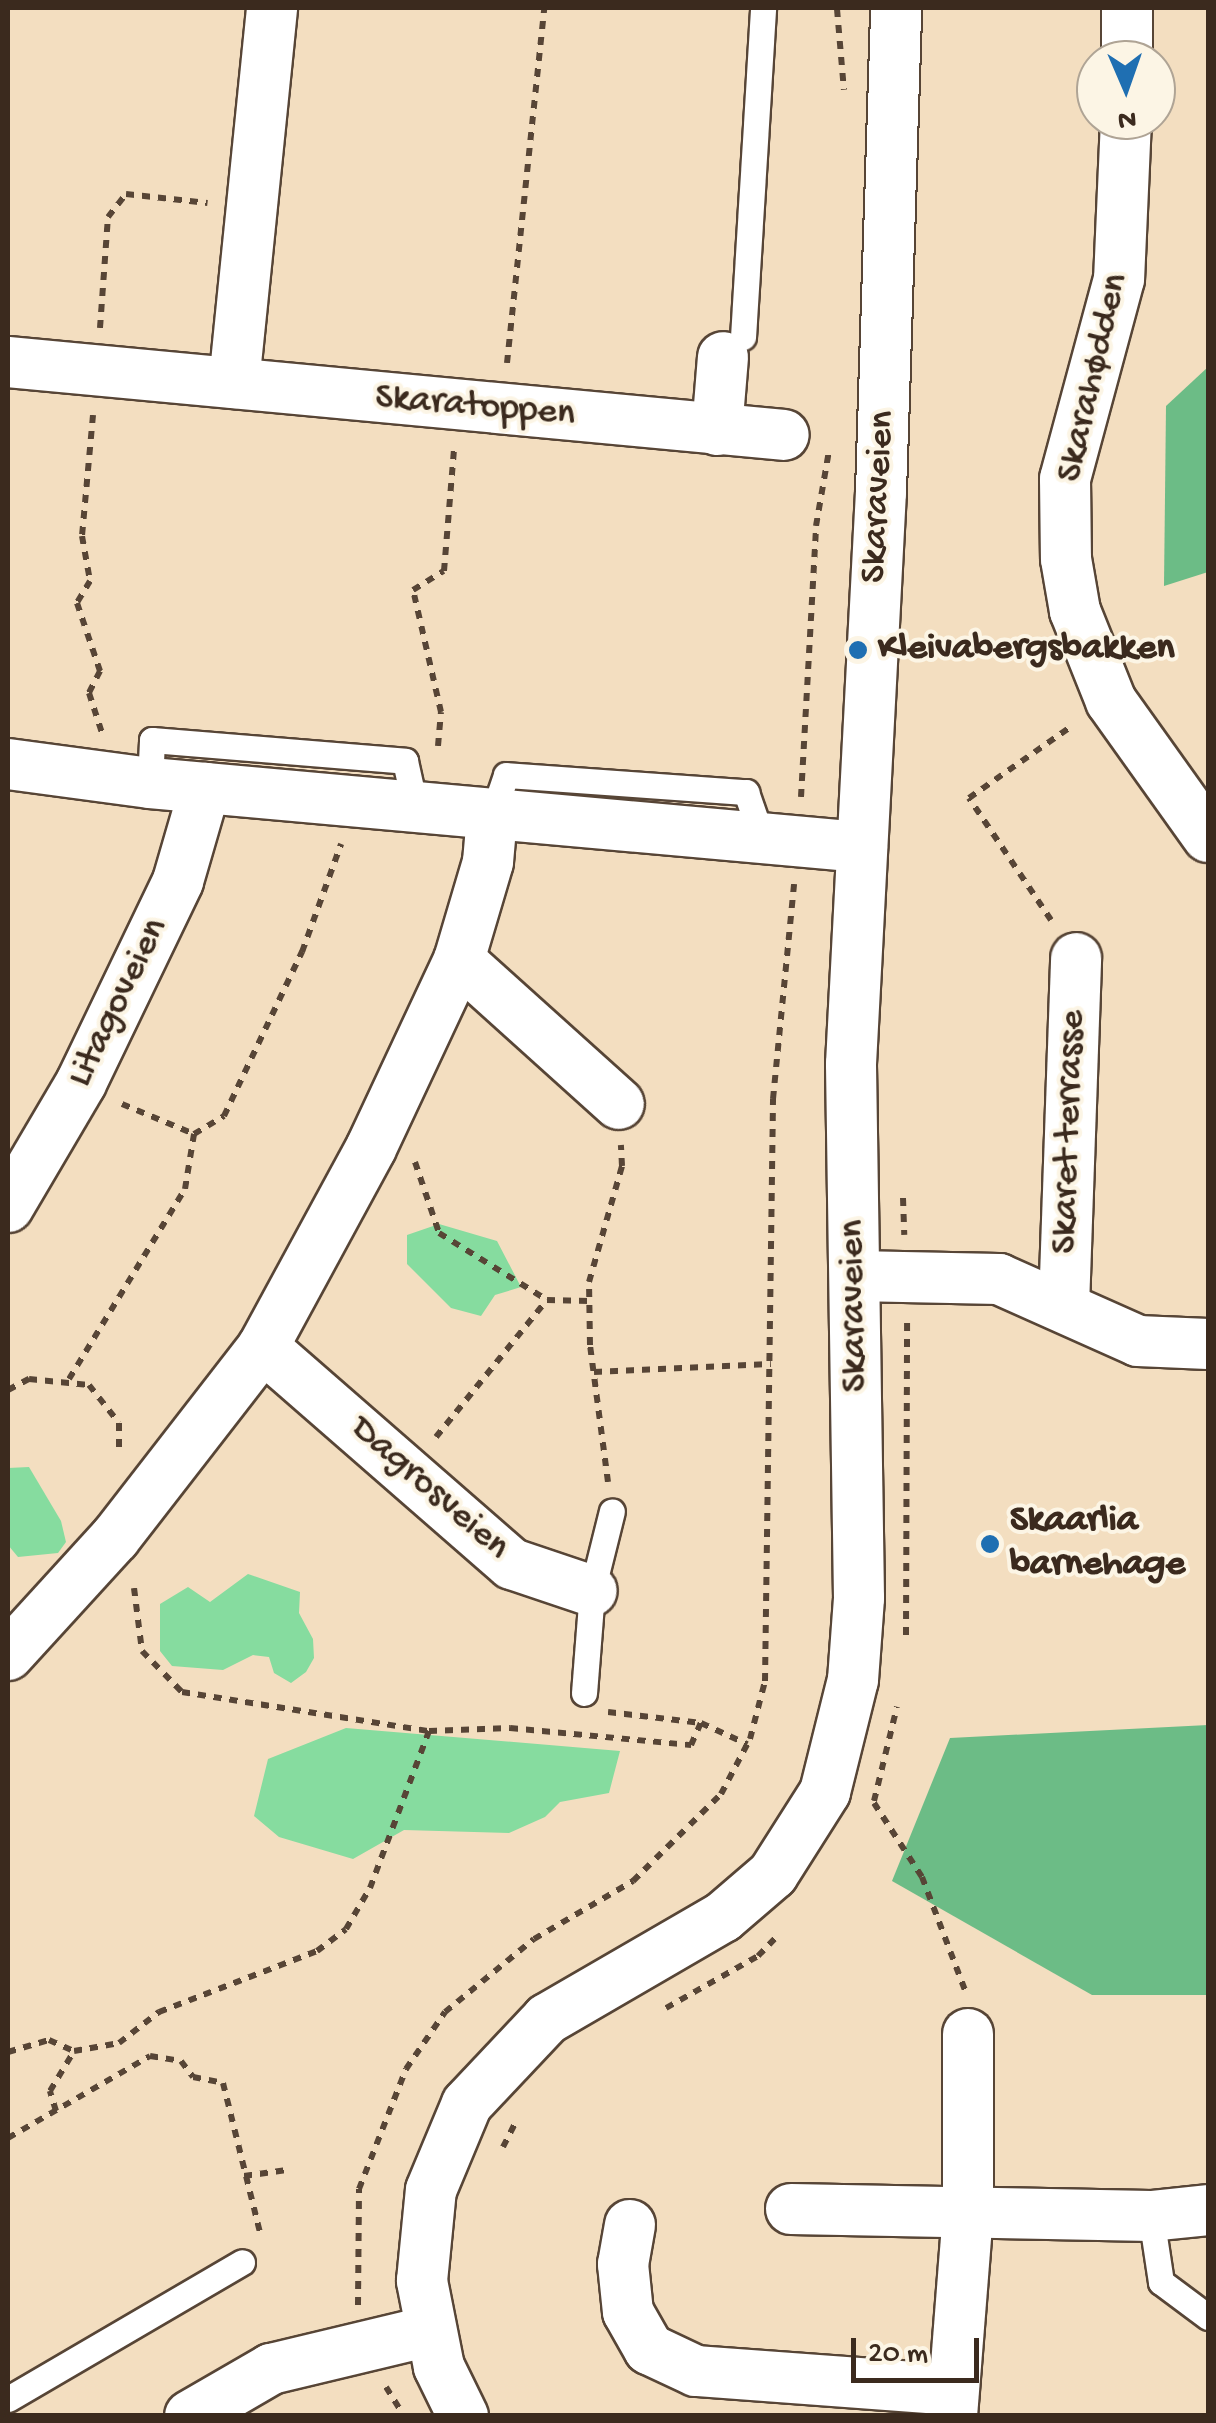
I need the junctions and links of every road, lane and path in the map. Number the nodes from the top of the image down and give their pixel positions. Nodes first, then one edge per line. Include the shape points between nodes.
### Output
1 (272, 8) edge
2 (544, 8) edge
3 (763, 8) edge
4 (896, 8) edge
5 (1127, 8) edge
6 (1126, 40) edge
7 (1125, 140) edge
8 (733, 347) joint
9 (8, 362) edge
10 (234, 382) junction
11 (480, 407) junction
12 (717, 430) junction
13 (784, 435) dead end
14 (816, 526) dead end
15 (84, 563) dead end
16 (1077, 723) dead end
17 (440, 753) dead end
18 (8, 764) edge
19 (129, 781) junction
20 (204, 788) junction
21 (414, 806) junction
22 (492, 816) junction
23 (1208, 838) edge
24 (342, 839) dead end
25 (781, 842) junction
26 (862, 847) junction
27 (1076, 958) joint
28 (459, 960) junction
29 (619, 1104) joint
30 (143, 1114) dead end
31 (194, 1134) junction
32 (371, 1148) junction
33 (8, 1207) edge
34 (855, 1276) junction
35 (547, 1300) junction
36 (589, 1301) junction
37 (1064, 1306) junction
38 (1208, 1344) edge
39 (263, 1347) junction
40 (771, 1364) junction
41 (594, 1372) junction
42 (70, 1379) junction
43 (8, 1390) edge
44 (117, 1462) dead end
45 (406, 1470) junction
46 (612, 1511) joint
47 (115, 1538) junction
48 (592, 1591) junction
49 (8, 1655) edge
50 (584, 1693) dead end
51 (628, 1714) dead end
52 (701, 1723) junction
53 (430, 1731) junction
54 (747, 1744) junction
55 (874, 1803) dead end
56 (968, 2034) joint
57 (8, 2052) edge
58 (74, 2052) junction
59 (56, 2111) junction
60 (8, 2138) edge
61 (287, 2170) dead end
62 (244, 2176) junction
63 (791, 2209) dead end
64 (1208, 2210) edge
65 (968, 2212) junction
66 (1151, 2216) junction
67 (630, 2225) dead end
68 (242, 2262) joint
69 (358, 2316) dead end
70 (1208, 2317) edge
71 (429, 2331) junction
72 (8, 2400) edge
73 (952, 2403) edge
74 (190, 2416) edge
75 (463, 2416) edge

1 - 10 street
2 - 11 path
3 - 8 lane
4 - 26 street, Skaraveien
5 - 6 street
7 - 23 street, Skarahødden via 1119,279 1067,465 1066,559 1075,611 1111,701
8 - 12 street
9 - 10 street, Skaratoppen
10 - 11 street, Skaratoppen
11 - 12 street, Skaratoppen
11 - 17 path via 444,571 413,590 441,712
12 - 13 street, Skaratoppen
14 - 25 path
15 - 19 path via 90,581 77,604 100,671 89,693
16 - 27 path via 969,798
18 - 19 street
19 - 20 street
19 - 21 lane via 152,740 385,759 405,761
20 - 21 street
20 - 33 street, Litagoveien via 178,881 81,1082
21 - 22 street
22 - 25 street
22 - 28 street via 488,862
24 - 31 path via 302,952 224,1116
25 - 26 street
25 - 40 path
26 - 34 street, Skaraveien via 851,1064
27 - 37 street, Skaret terrasse
28 - 29 street
28 - 32 street
29 - 36 path via 622,1166
30 - 31 path
31 - 42 path via 185,1189
32 - 35 path via 419,1163 440,1233
32 - 39 street
34 - 37 street, Skaret terrasse via 999,1279
34 - 71 street, Skaraveien via 859,1598 853,1680 825,1792 773,1874 723,1917 548,2019 467,2104 431,2190 422,2281
35 - 36 path
35 - 45 path
36 - 41 path
37 - 38 street, Skaret terrasse via 1138,1340
39 - 45 street, Dagrosveien
39 - 47 street
40 - 41 path
40 - 54 path via 765,1681
41 - 46 path
42 - 43 path via 29,1379
42 - 44 path via 89,1385 119,1423
45 - 48 street, Dagrosveien via 512,1564
46 - 48 lane
47 - 49 street
47 - 53 path via 129,1554 142,1650 182,1692
48 - 50 lane
51 - 52 path
52 - 53 path via 692,1745 510,1728
52 - 54 path
53 - 58 path via 370,1888 346,1929 317,1952 160,2012 119,2044
54 - 69 path via 721,1794 633,1880 534,1939 460,2000 406,2069 359,2189
55 - 56 path via 922,1878 964,1986
56 - 65 street
57 - 58 path via 49,2040
58 - 59 path via 50,2091
59 - 60 path
59 - 62 path via 150,2056 181,2061 194,2077 223,2083
61 - 62 path
62 - 68 path via 262,2238
63 - 65 street
64 - 66 street
65 - 66 street
65 - 73 street
66 - 70 lane via 1161,2282
67 - 73 street via 623,2264 628,2312 649,2349 696,2371
68 - 72 lane
71 - 74 street via 271,2369
71 - 75 street, Skaraveien

